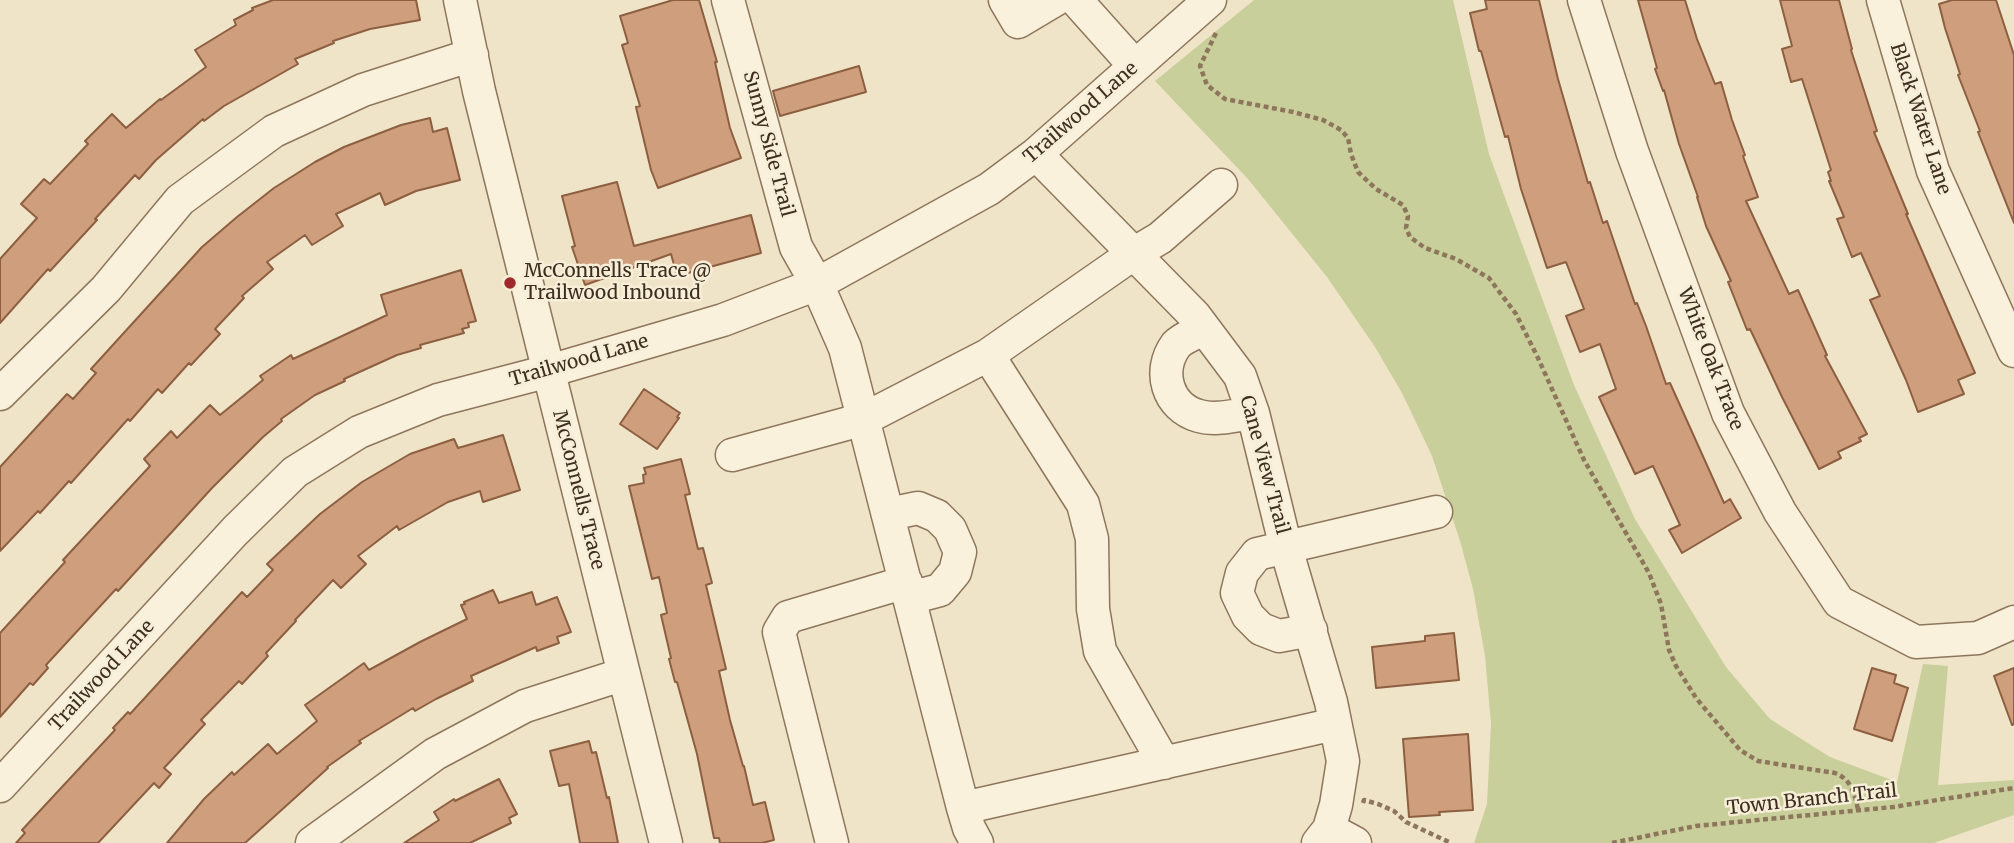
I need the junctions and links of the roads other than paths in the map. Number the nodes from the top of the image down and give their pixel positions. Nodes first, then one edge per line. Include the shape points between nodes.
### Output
1 (460, 0) edge
2 (728, 0) edge
3 (1005, 0) edge
4 (1055, 0) edge
5 (1076, 0) edge
6 (1584, 0) edge
7 (1883, 0) edge
8 (1215, 14) edge
9 (472, 55) junction
10 (1135, 66) junction
11 (1036, 154) junction
12 (1221, 185) dead end
13 (1133, 254) junction
14 (817, 284) junction
15 (1204, 329) junction
16 (2014, 351) edge
17 (988, 355) junction
18 (549, 371) junction
19 (0, 394) edge
20 (1253, 412) junction
21 (864, 419) junction
22 (732, 455) dead end
23 (1436, 512) dead end
24 (889, 514) junction
25 (1286, 548) junction
26 (908, 590) junction
27 (2014, 622) edge
28 (1311, 630) junction
29 (624, 674) junction
30 (1335, 724) junction
31 (1164, 763) junction
32 (0, 786) edge
33 (963, 808) junction
34 (1338, 839) edge
35 (312, 843) edge
36 (666, 843) edge
37 (832, 843) edge
38 (977, 843) edge

1 - 9 street, McConnells Trace
2 - 14 street, Sunny Side Trail via 796,247
3 - 4 street via 1018,22
5 - 10 street
6 - 27 street, White Oak Trace via 1632,151 1728,413 1780,512 1839,602 1916,642 1978,638
7 - 16 street, Black Water Lane via 1933,171
8 - 10 street, Trailwood Lane
9 - 18 street, McConnells Trace
9 - 19 street via 363,90 274,131 180,200 106,289
10 - 11 street, Trailwood Lane
11 - 13 street, Cane View Trail
11 - 14 street, Trailwood Lane via 989,189
12 - 13 street via 1160,238
13 - 15 street, Cane View Trail
13 - 17 street
14 - 18 street, Trailwood Lane via 723,320
14 - 21 street via 845,348
15 - 20 street, Cane View Trail via 1240,376
15 - 20 street via 1177,343 1166,365 1166,385 1181,405 1196,415 1216,418
17 - 21 street
17 - 31 street via 1083,504 1092,539 1093,609 1100,651
18 - 29 street, McConnells Trace
18 - 32 street, Trailwood Lane via 438,400 359,432 295,472
20 - 25 street, Cane View Trail
21 - 22 street
21 - 24 street
23 - 25 street
24 - 26 street
24 - 26 street via 918,508 937,516 950,529 960,552 955,572 940,590
25 - 28 street, Cane View Trail
25 - 28 street via 1257,554 1242,573 1237,593 1248,616 1261,629 1279,636
26 - 33 street
26 - 37 street via 788,617 779,632
28 - 30 street, Cane View Trail
29 - 35 street via 525,706 435,754
29 - 36 street, McConnells Trace
30 - 31 street
30 - 34 street, Cane View Trail via 1343,761 1336,805
31 - 33 street
33 - 38 street

